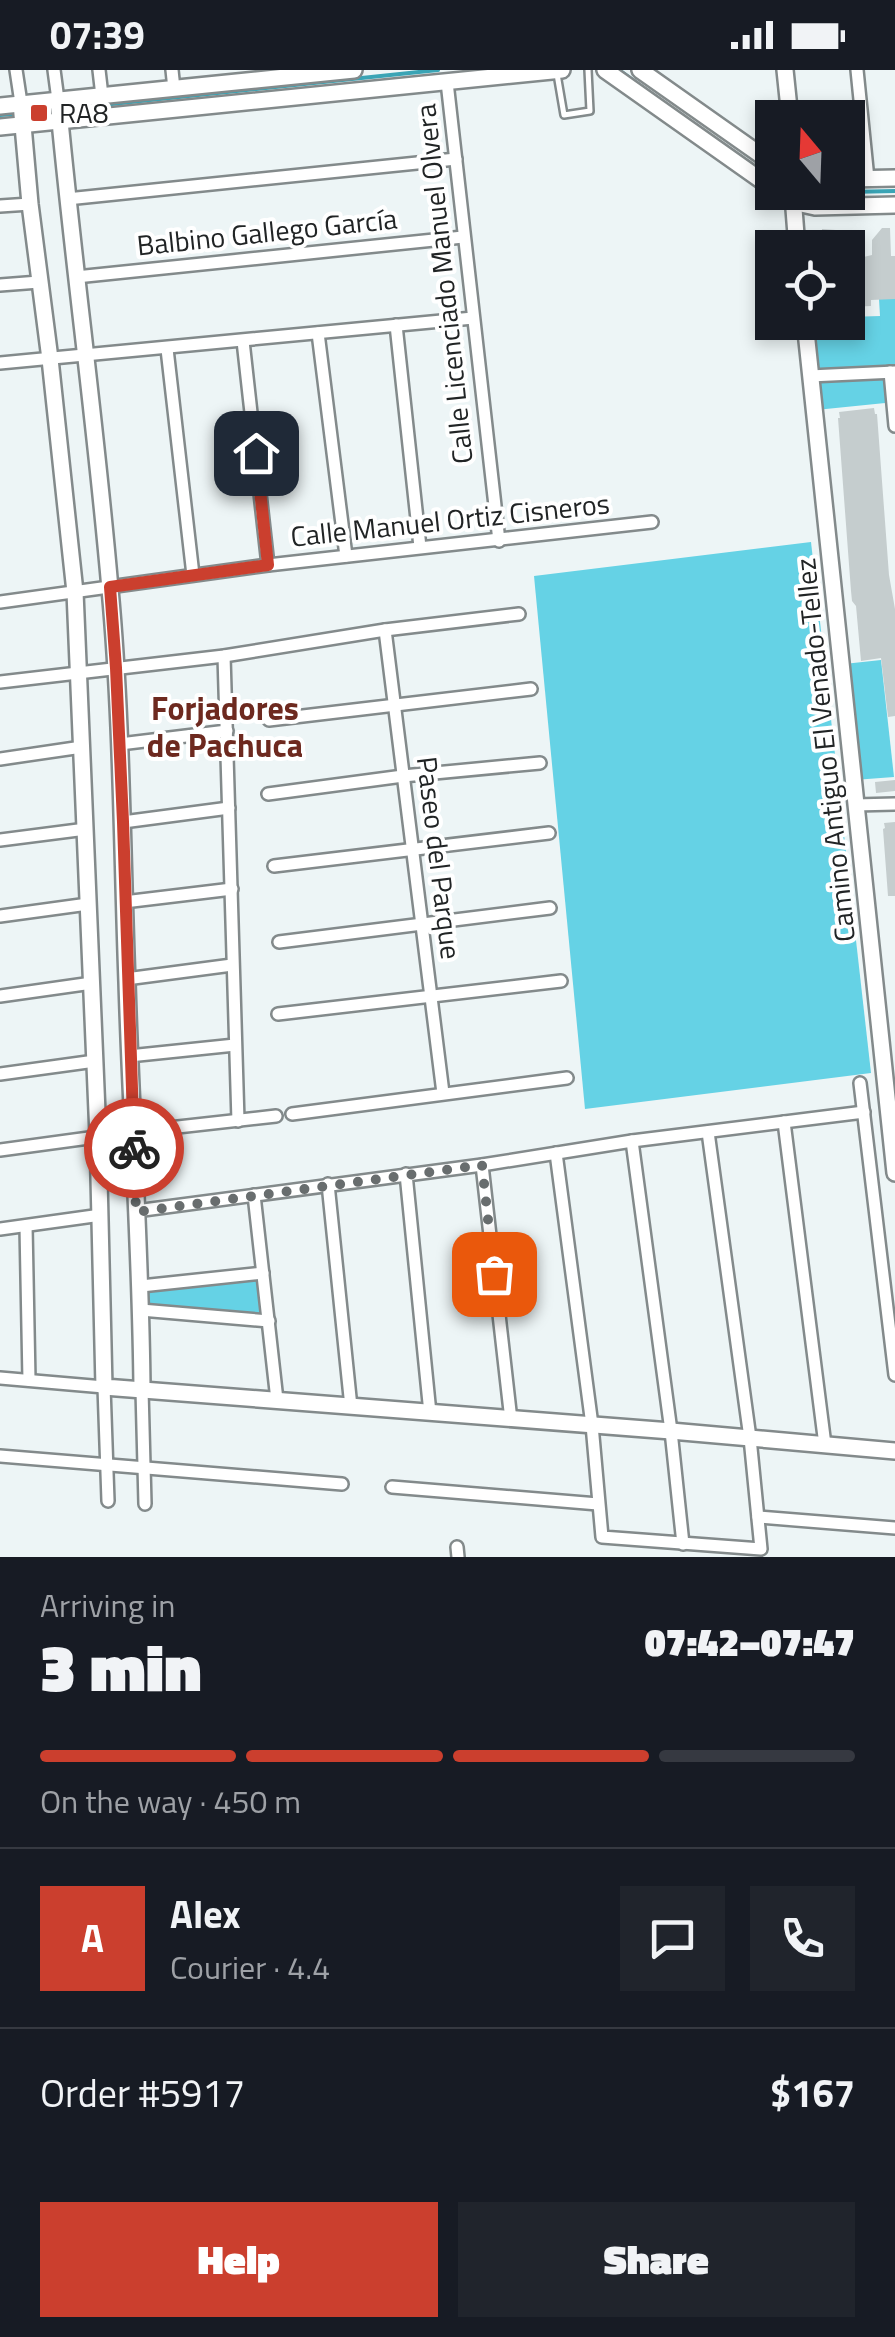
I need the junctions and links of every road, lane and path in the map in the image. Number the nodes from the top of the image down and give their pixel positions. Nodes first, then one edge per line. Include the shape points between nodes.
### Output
1 (16, 70) edge
2 (54, 70) edge
3 (99, 70) edge
4 (172, 70) edge
5 (354, 70) edge
6 (559, 70) edge
7 (588, 70) edge
8 (605, 70) edge
9 (640, 70) edge
10 (785, 70) edge
11 (857, 70) edge
12 (422, 76) edge
13 (446, 82) junction
14 (174, 89) junction
15 (102, 96) junction
16 (58, 100) junction
17 (788, 100) edge
18 (20, 104) junction
19 (0, 106) edge
20 (60, 122) junction
21 (23, 125) junction
22 (0, 127) edge
23 (755, 151) edge
24 (456, 159) junction
25 (755, 174) edge
26 (895, 178) edge
27 (868, 179) joint
28 (66, 199) junction
29 (30, 204) junction
30 (895, 205) edge
31 (0, 206) edge
32 (865, 206) edge
33 (464, 237) junction
34 (76, 277) junction
35 (39, 282) junction
36 (0, 285) edge
37 (473, 318) junction
38 (396, 325) junction
39 (318, 333) junction
40 (243, 340) junction
41 (806, 340) edge
42 (167, 349) junction
43 (85, 356) junction
44 (50, 360) junction
45 (0, 364) edge
46 (893, 372) edge
47 (810, 376) junction
48 (895, 426) edge
49 (652, 522) dead end
50 (499, 540) junction
51 (420, 547) junction
52 (346, 556) junction
53 (268, 565) junction
54 (193, 575) junction
55 (110, 587) junction
56 (75, 592) junction
57 (0, 602) edge
58 (519, 614) dead end
59 (385, 630) junction
60 (224, 656) junction
61 (116, 668) junction
62 (80, 672) junction
63 (0, 682) edge
64 (531, 689) dead end
65 (394, 704) junction
66 (270, 720) dead end
67 (227, 732) junction
68 (120, 744) junction
69 (82, 748) junction
70 (0, 759) edge
71 (540, 763) dead end
72 (403, 776) junction
73 (268, 794) dead end
74 (895, 804) edge
75 (855, 805) junction
76 (229, 808) junction
77 (123, 822) junction
78 (86, 829) junction
79 (549, 833) dead end
80 (0, 840) edge
81 (414, 849) junction
82 (274, 866) dead end
83 (232, 889) junction
84 (124, 902) junction
85 (88, 904) junction
86 (550, 908) dead end
87 (0, 916) edge
88 (423, 923) junction
89 (278, 942) dead end
90 (232, 965) junction
91 (126, 979) junction
92 (560, 981) dead end
93 (92, 982) junction
94 (0, 996) edge
95 (431, 996) junction
96 (278, 1014) dead end
97 (235, 1045) junction
98 (129, 1056) junction
99 (96, 1061) junction
100 (0, 1074) edge
101 (568, 1078) dead end
102 (860, 1083) dead end
103 (443, 1093) junction
104 (890, 1096) edge
105 (864, 1112) junction
106 (292, 1114) dead end
107 (276, 1116) dead end
108 (238, 1120) junction
109 (784, 1122) junction
110 (133, 1132) junction
111 (708, 1132) junction
112 (98, 1136) junction
113 (632, 1141) junction
114 (0, 1150) edge
115 (556, 1153) junction
116 (482, 1165) junction
117 (895, 1172) edge
118 (406, 1174) junction
119 (328, 1184) junction
120 (254, 1195) junction
121 (136, 1212) junction
122 (101, 1215) junction
123 (26, 1226) junction
124 (0, 1229) edge
125 (264, 1273) junction
126 (140, 1286) junction
127 (141, 1310) junction
128 (269, 1321) junction
129 (895, 1375) edge
130 (0, 1378) edge
131 (29, 1380) junction
132 (104, 1387) junction
133 (142, 1390) junction
134 (277, 1400) junction
135 (350, 1407) junction
136 (430, 1413) junction
137 (511, 1420) junction
138 (592, 1425) junction
139 (671, 1431) junction
140 (750, 1438) junction
141 (825, 1445) junction
142 (895, 1451) edge
143 (0, 1456) edge
144 (108, 1465) junction
145 (146, 1467) junction
146 (342, 1484) dead end
147 (392, 1488) dead end
148 (108, 1501) dead end
149 (145, 1504) dead end
150 (598, 1504) junction
151 (758, 1517) junction
152 (895, 1528) edge
153 (683, 1544) junction

1 - 18 street
2 - 16 street
3 - 15 street
4 - 14 street
5 - 14 street
6 - 7 lane via 564,115 590,111
6 - 13 street
8 - 25 street
9 - 23 street
10 - 17 street
11 - 27 street
12 - 13 street
12 - 20 street
13 - 24 street, Calle Licenciado Manuel Olvera
14 - 15 street
15 - 16 street
16 - 18 street
16 - 20 street
18 - 19 street
18 - 21 street
20 - 21 street
20 - 28 street
21 - 22 street
21 - 29 street
24 - 28 street
24 - 33 street, Calle Licenciado Manuel Olvera
26 - 27 street
28 - 34 street
29 - 31 street
29 - 35 street
30 - 32 street
33 - 34 street, Balbino Gallego García
33 - 37 street, Calle Licenciado Manuel Olvera
34 - 43 street
35 - 36 street
35 - 44 street
37 - 38 street
37 - 50 street, Calle Licenciado Manuel Olvera
38 - 39 street
38 - 51 street
39 - 40 street
39 - 52 street
40 - 42 street
40 - 53 street
41 - 47 street, Camino Antiguo El Venado-Tellez
42 - 43 street
42 - 54 street
43 - 44 street
43 - 55 street
44 - 45 street
44 - 56 street
46 - 47 street
46 - 48 street
47 - 75 street, Camino Antiguo El Venado-Tellez
49 - 50 street, Calle Manuel Ortiz Cisneros
50 - 51 street, Calle Manuel Ortiz Cisneros
51 - 52 street, Calle Manuel Ortiz Cisneros
52 - 53 street, Calle Manuel Ortiz Cisneros
53 - 54 street, Calle Manuel Ortiz Cisneros
54 - 55 street, Calle Manuel Ortiz Cisneros
55 - 56 street, Calle Manuel Ortiz Cisneros
55 - 61 street
56 - 57 street, Calle Manuel Ortiz Cisneros
56 - 62 street
58 - 59 street
59 - 60 street
59 - 65 street, Paseo del Parque
60 - 61 street
60 - 67 street
61 - 62 street
61 - 68 street
62 - 63 street
62 - 69 street
64 - 65 street
65 - 66 street
65 - 72 street, Paseo del Parque
67 - 68 street
67 - 76 street
68 - 77 street
69 - 70 street
69 - 78 street
71 - 72 street
72 - 73 street
72 - 81 street, Paseo del Parque
74 - 75 street
75 - 104 street, Camino Antiguo El Venado-Tellez
76 - 77 street
76 - 83 street
77 - 84 street
78 - 80 street
78 - 85 street
79 - 81 street
81 - 82 street
81 - 88 street, Paseo del Parque
83 - 84 street
83 - 90 street
84 - 91 street
85 - 87 street
85 - 93 street
86 - 88 street
88 - 89 street
88 - 95 street, Paseo del Parque
90 - 91 street
90 - 97 street
91 - 98 street
92 - 95 street
93 - 94 street
93 - 99 street
95 - 96 street
95 - 103 street, Paseo del Parque
97 - 98 street
97 - 108 street
98 - 110 street
99 - 100 street
99 - 112 street
101 - 103 street
102 - 105 street
103 - 106 street
104 - 117 street, Camino Antiguo El Venado-Tellez
105 - 109 street
105 - 129 street
107 - 108 street
108 - 110 street
109 - 111 street
109 - 141 street
110 - 112 street
110 - 121 street
111 - 113 street
111 - 140 street
112 - 114 street
112 - 122 street
113 - 115 street
113 - 139 street
115 - 116 street
115 - 138 street
116 - 118 street
116 - 137 street
118 - 119 street
118 - 136 street
119 - 120 street
119 - 135 street
120 - 121 street
120 - 125 street
121 - 126 street
122 - 123 street
122 - 132 street
123 - 124 street
123 - 131 street
125 - 126 street
125 - 128 street
126 - 127 street
127 - 128 street
127 - 133 street
128 - 134 street
130 - 131 street
131 - 132 street
132 - 133 street
132 - 144 street
133 - 134 street
133 - 145 street
134 - 135 street
135 - 136 street
136 - 137 street
137 - 138 street
138 - 139 street
138 - 150 street
139 - 140 street
139 - 153 street
140 - 141 street
140 - 151 street
141 - 142 street
143 - 144 street
144 - 145 street
144 - 148 street
145 - 146 street
145 - 149 street
147 - 150 street
150 - 153 street via 602,1537
151 - 152 street
151 - 153 street via 761,1549

